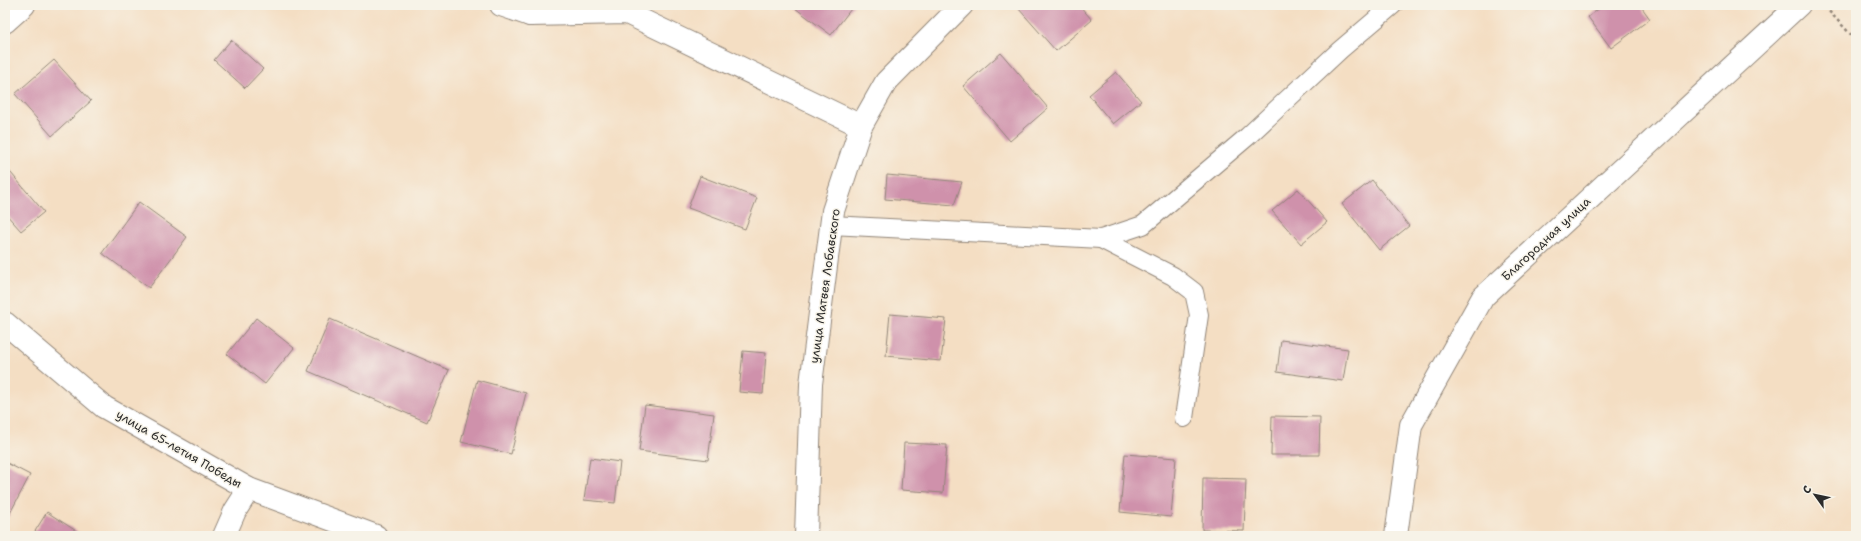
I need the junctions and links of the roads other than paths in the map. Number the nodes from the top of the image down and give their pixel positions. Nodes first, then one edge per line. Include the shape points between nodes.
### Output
1 (24, 5) edge
2 (501, 5) edge
3 (962, 5) edge
4 (1393, 5) edge
5 (1799, 5) edge
6 (533, 10) edge
7 (5, 22) edge
8 (861, 126) junction
9 (832, 224) junction
10 (1100, 239) junction
11 (5, 323) edge
12 (1184, 418) dead end
13 (249, 489) junction
14 (224, 536) edge
15 (376, 536) edge
16 (806, 536) edge
17 (1396, 536) edge

1 - 7 street
2 - 6 street
3 - 8 street, улица Матвея Лобавского via 886,82
4 - 10 lane via 1340,50 1247,137 1143,225
5 - 17 street, Благородная улица via 1483,297 1411,425
6 - 8 street via 627,13
8 - 9 street, улица Матвея Лобавского via 833,211
9 - 10 lane
9 - 16 street, улица Матвея Лобавского via 811,384
10 - 12 lane via 1173,276 1194,292 1199,315
11 - 13 street, улица 65-летия Победы via 104,407
13 - 14 street via 235,511
13 - 15 street, улица 65-летия Победы

